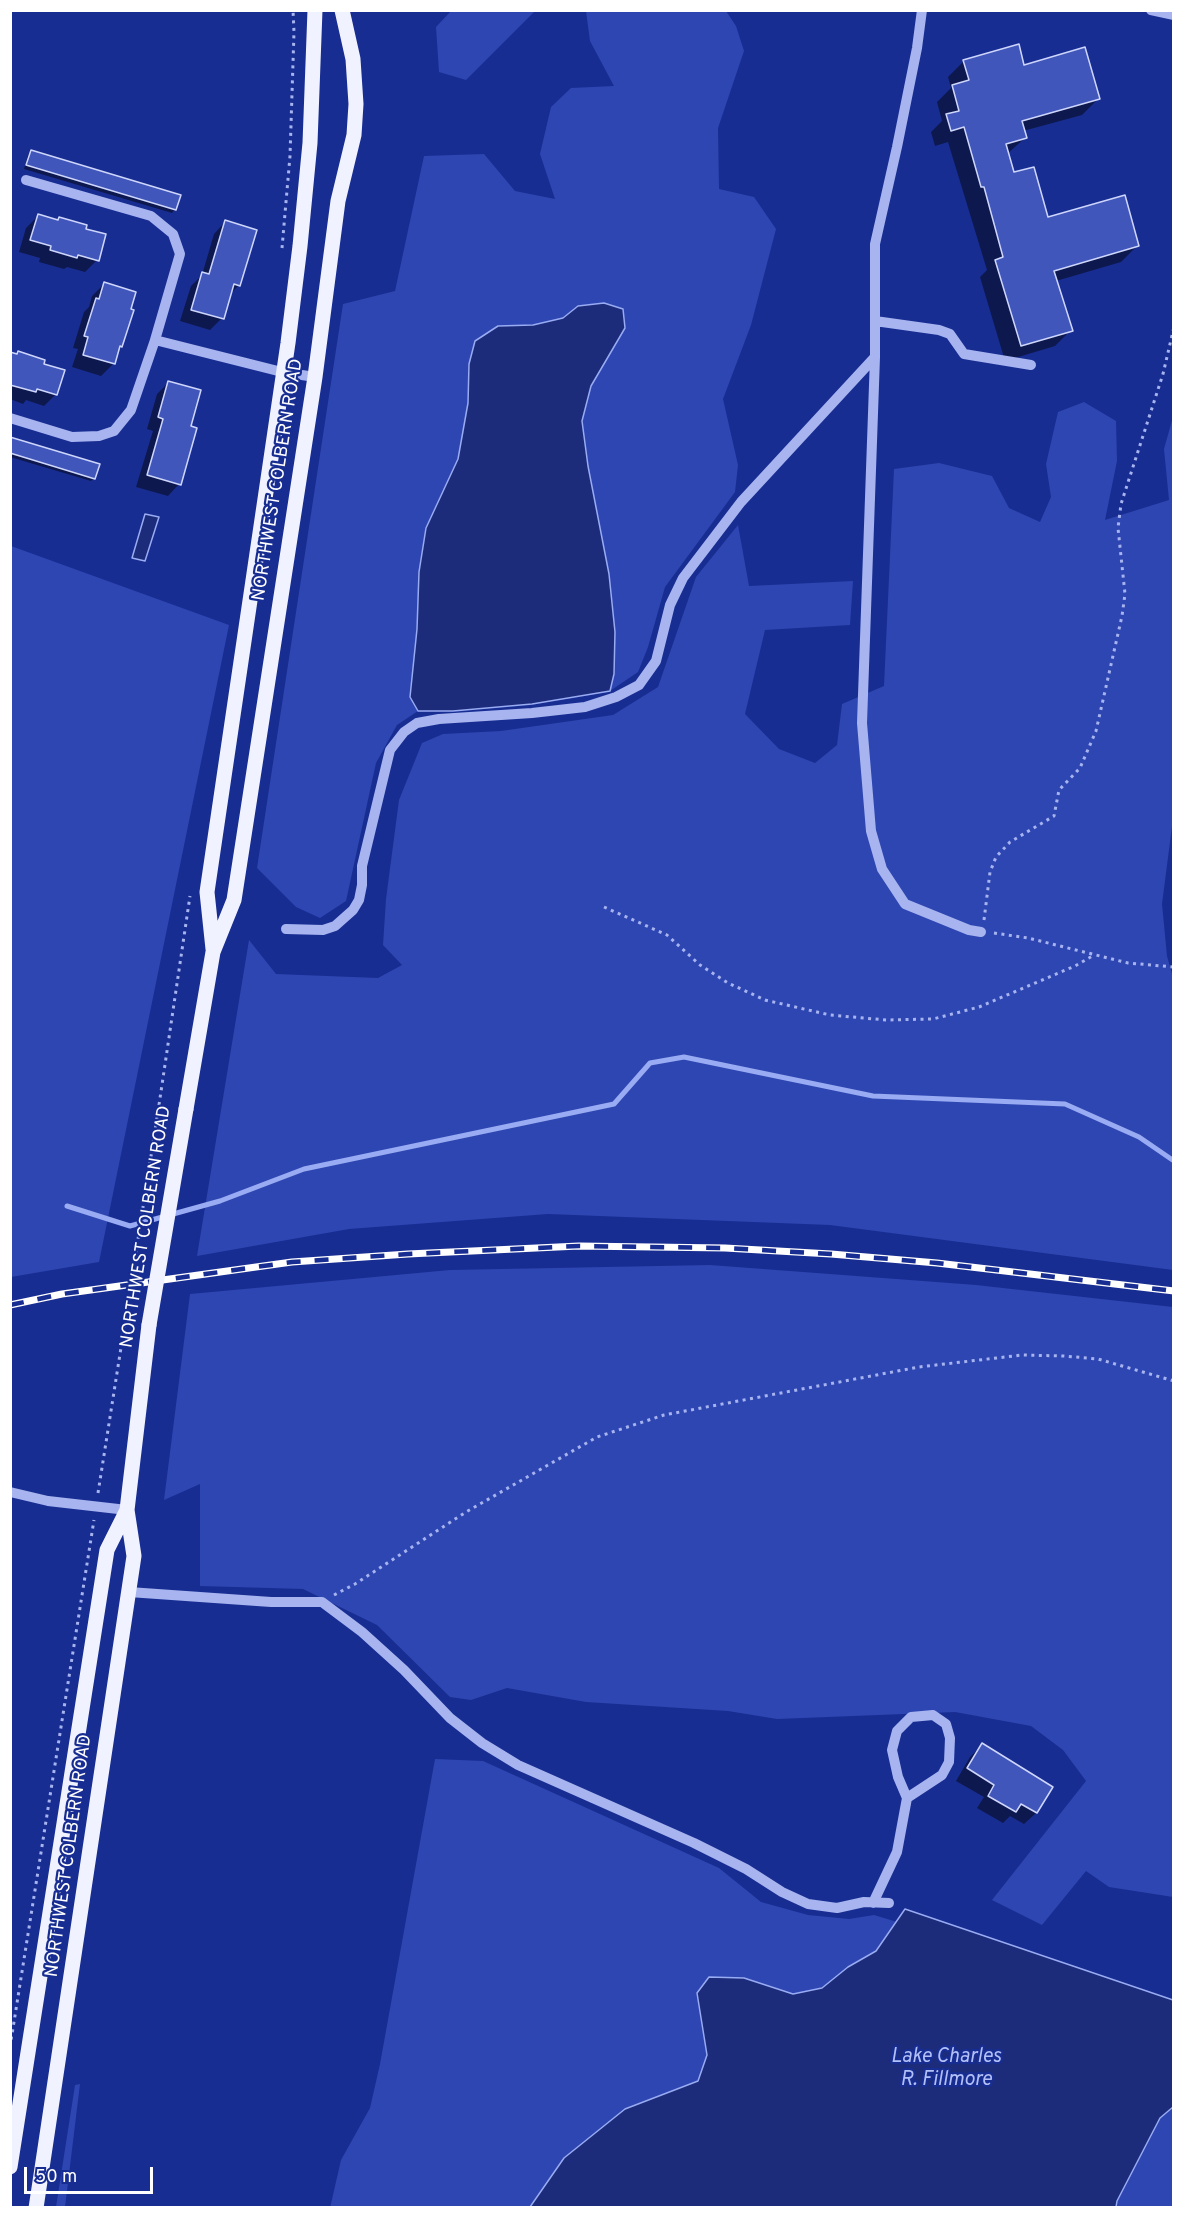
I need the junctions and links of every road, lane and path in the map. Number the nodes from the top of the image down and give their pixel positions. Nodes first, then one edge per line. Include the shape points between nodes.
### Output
1 (293, 10) edge
2 (315, 10) edge
3 (342, 10) edge
4 (922, 10) edge
5 (1151, 10) edge
6 (1173, 15) edge
7 (26, 180) dead end
8 (282, 251) dead end
9 (874, 321) junction
10 (1173, 327) edge
11 (155, 340) junction
12 (875, 357) junction
13 (1031, 365) dead end
14 (282, 372) junction
15 (315, 377) junction
16 (10, 418) edge
17 (192, 886) dead end
18 (604, 907) dead end
19 (286, 930) dead end
20 (981, 932) junction
21 (213, 952) junction
22 (1095, 955) junction
23 (1173, 967) edge
24 (1173, 1381) edge
25 (10, 1492) edge
26 (96, 1506) junction
27 (127, 1510) junction
28 (129, 1593) junction
29 (322, 1602) junction
30 (907, 1798) junction
31 (873, 1903) junction
32 (889, 1903) dead end
33 (10, 2047) edge
34 (10, 2167) edge
35 (36, 2208) edge

1 - 8 path via 290,156
2 - 14 main road, NORTHWEST COLBERN ROAD via 310,143
3 - 15 main road, NORTHWEST COLBERN ROAD via 353,59 354,135 339,201
4 - 9 street via 875,244
5 - 6 street
7 - 11 street via 151,216 173,234 180,254
9 - 12 street
9 - 13 street via 939,330 950,334 964,354
10 - 20 path via 1163,374 1122,504 1118,528 1125,594 1096,730 1080,768 1059,790 1054,816 1010,842 996,857
11 - 14 street
11 - 16 street via 131,410 114,431 72,437
12 - 19 street via 741,502 683,578 670,605 656,661 639,685 585,707 439,719 417,723 404,732 390,750 362,866 359,900 335,926 323,930
12 - 20 street via 862,723 871,831 882,869 905,904
14 - 15 street
14 - 21 main road, NORTHWEST COLBERN ROAD via 207,892
15 - 21 main road, NORTHWEST COLBERN ROAD via 234,900
17 - 26 path, bridge
18 - 22 path via 667,935 700,965 728,983 765,1000 830,1015 933,1019 979,1006
20 - 22 path via 1028,938
21 - 27 main road, NORTHWEST COLBERN ROAD, bridge via 149,1325
22 - 23 path
24 - 29 path via 1098,1359 1022,1355 919,1367 664,1415 597,1437 466,1512
25 - 26 street
26 - 27 street
26 - 33 path
27 - 28 main road, NORTHWEST COLBERN ROAD via 134,1556
27 - 34 main road, NORTHWEST COLBERN ROAD via 107,1550
28 - 29 street
28 - 35 main road, NORTHWEST COLBERN ROAD
29 - 31 street via 404,1670 450,1718 518,1766 694,1843 808,1904 837,1908
30 - 30 street via 892,1750 897,1731 911,1717 933,1715 946,1724 949,1762 942,1775
30 - 31 street via 897,1852
31 - 32 street

